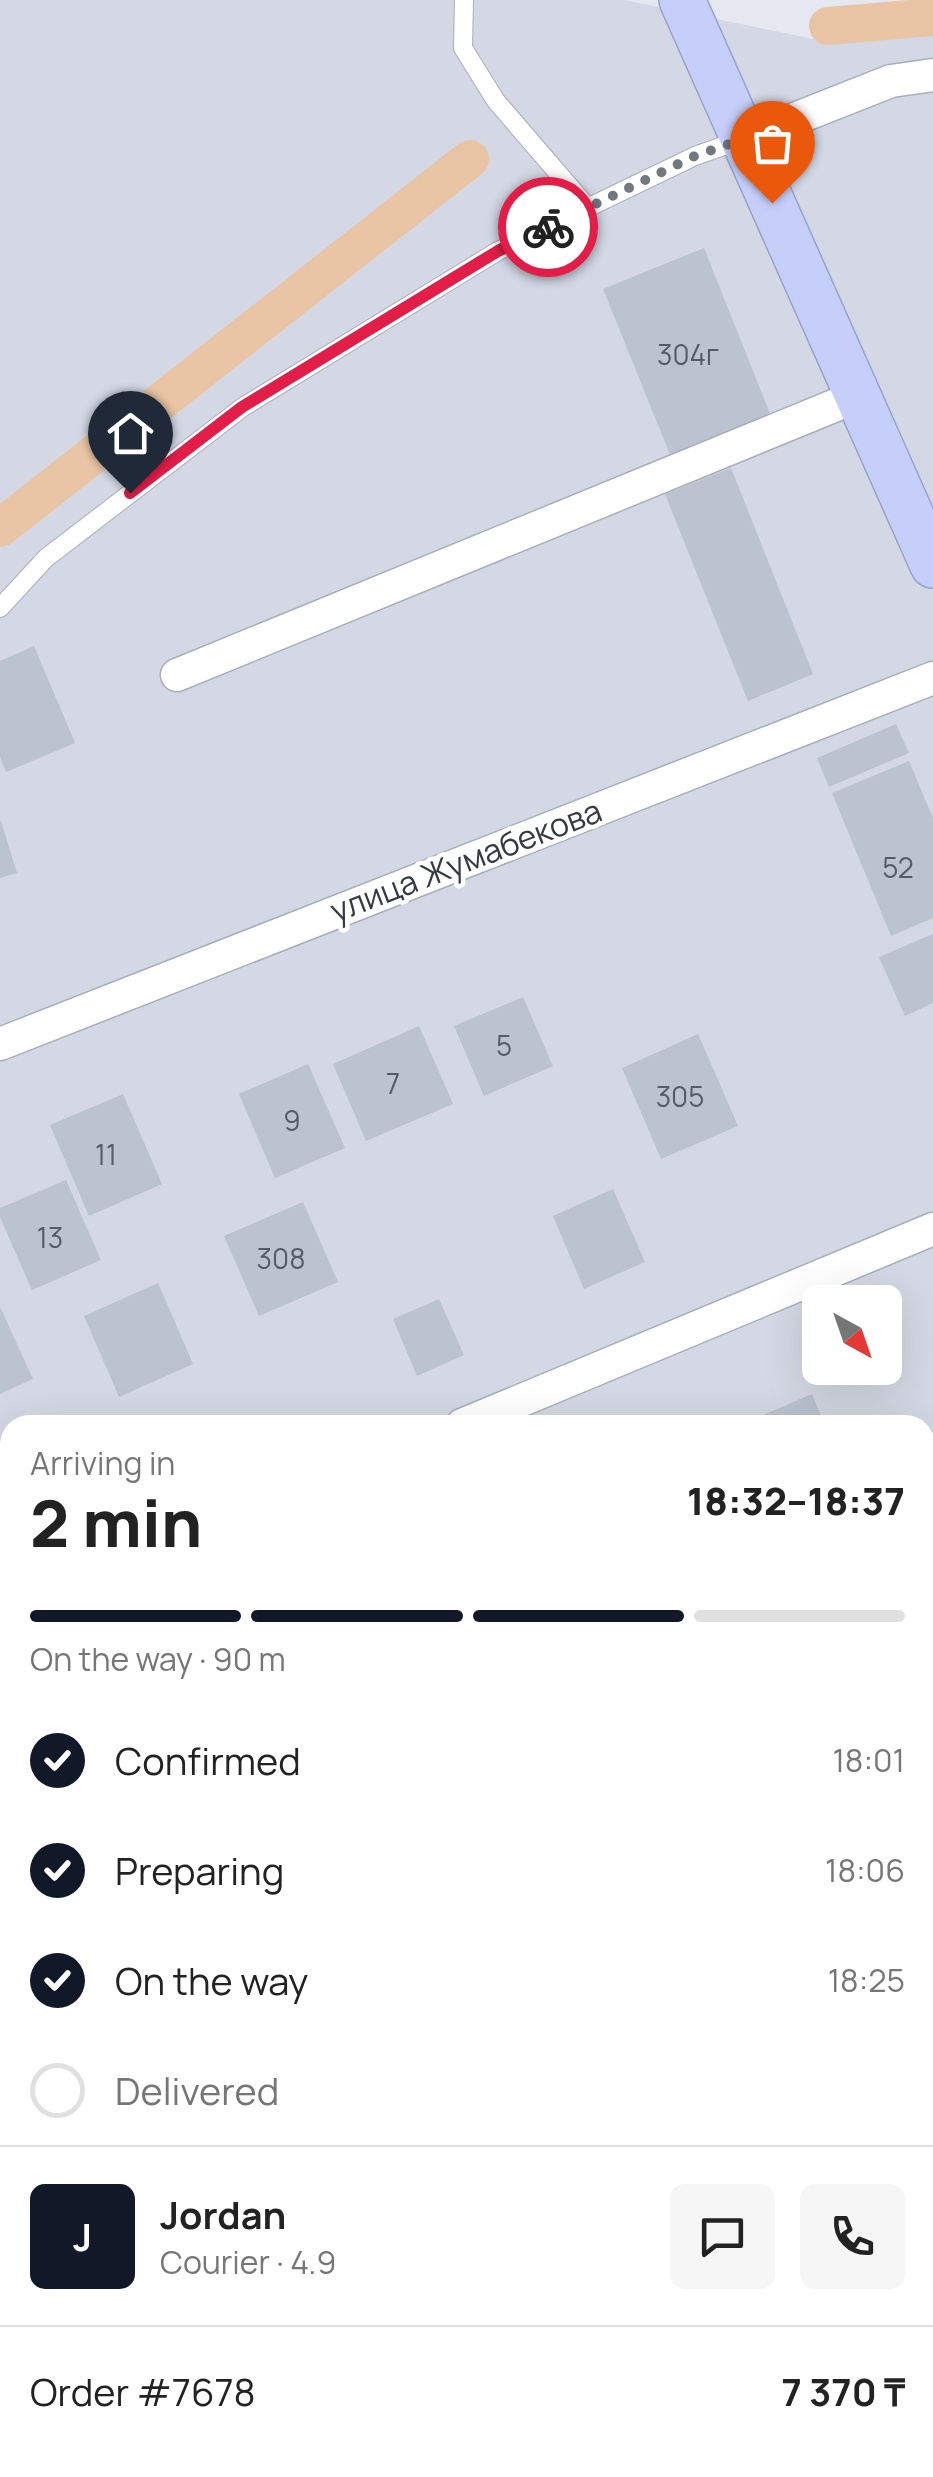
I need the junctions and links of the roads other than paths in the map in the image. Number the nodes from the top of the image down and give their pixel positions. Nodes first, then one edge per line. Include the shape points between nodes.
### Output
1 (464, 0) edge
2 (682, 0) edge
3 (933, 75) edge
4 (744, 139) junction
5 (588, 208) junction
6 (858, 396) junction
7 (933, 566) edge
8 (0, 608) edge
9 (177, 676) dead end
10 (933, 678) edge
11 (0, 1044) edge
12 (933, 1229) edge
13 (486, 1415) edge

1 - 5 lane via 463,48 496,101
2 - 4 main road
3 - 4 street via 891,81
4 - 5 lane
4 - 6 main road
5 - 8 lane via 498,251 242,407 46,558
6 - 7 main road
6 - 9 street
10 - 11 street, улица Жумабекова
12 - 13 street

